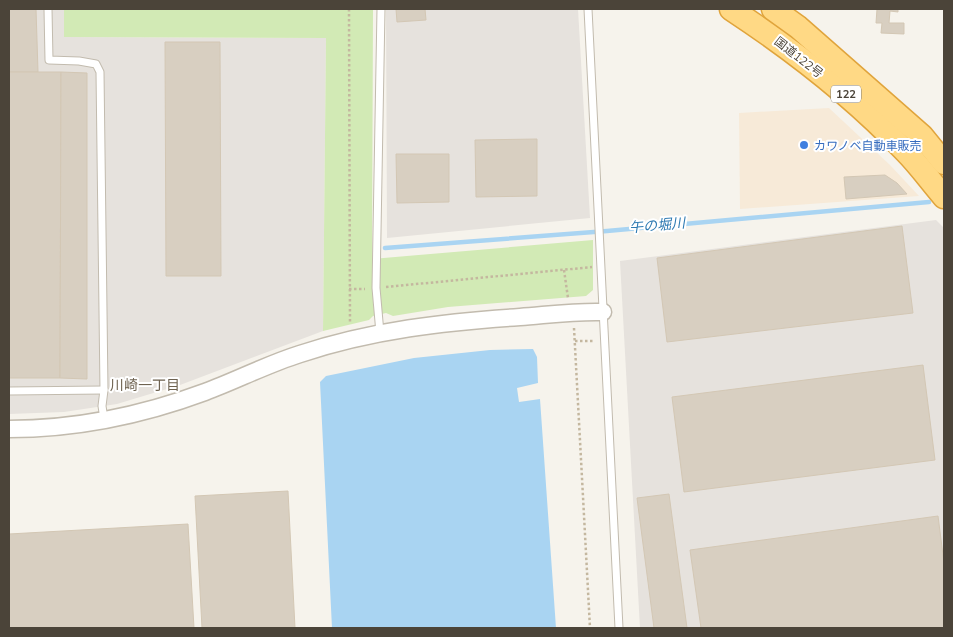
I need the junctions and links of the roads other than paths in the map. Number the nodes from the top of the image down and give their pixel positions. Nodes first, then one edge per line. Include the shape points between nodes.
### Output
1 (48, 9) edge
2 (381, 9) edge
3 (588, 9) edge
4 (731, 9) edge
5 (773, 9) edge
6 (944, 163) edge
7 (944, 197) edge
8 (603, 312) junction
9 (380, 334) junction
10 (104, 390) junction
11 (9, 391) edge
12 (104, 420) junction
13 (9, 429) edge
14 (619, 628) edge

1 - 10 lane via 49,60 96,64 100,72
2 - 9 lane via 376,288
3 - 8 lane
4 - 7 highway, 国道122号 / 122 via 779,41 853,100 906,151
5 - 6 highway, 国道122号 / 122 via 798,27 922,136
8 - 9 street via 451,322
8 - 14 lane
9 - 12 street via 298,354 205,392
10 - 11 lane
10 - 12 lane
12 - 13 street

